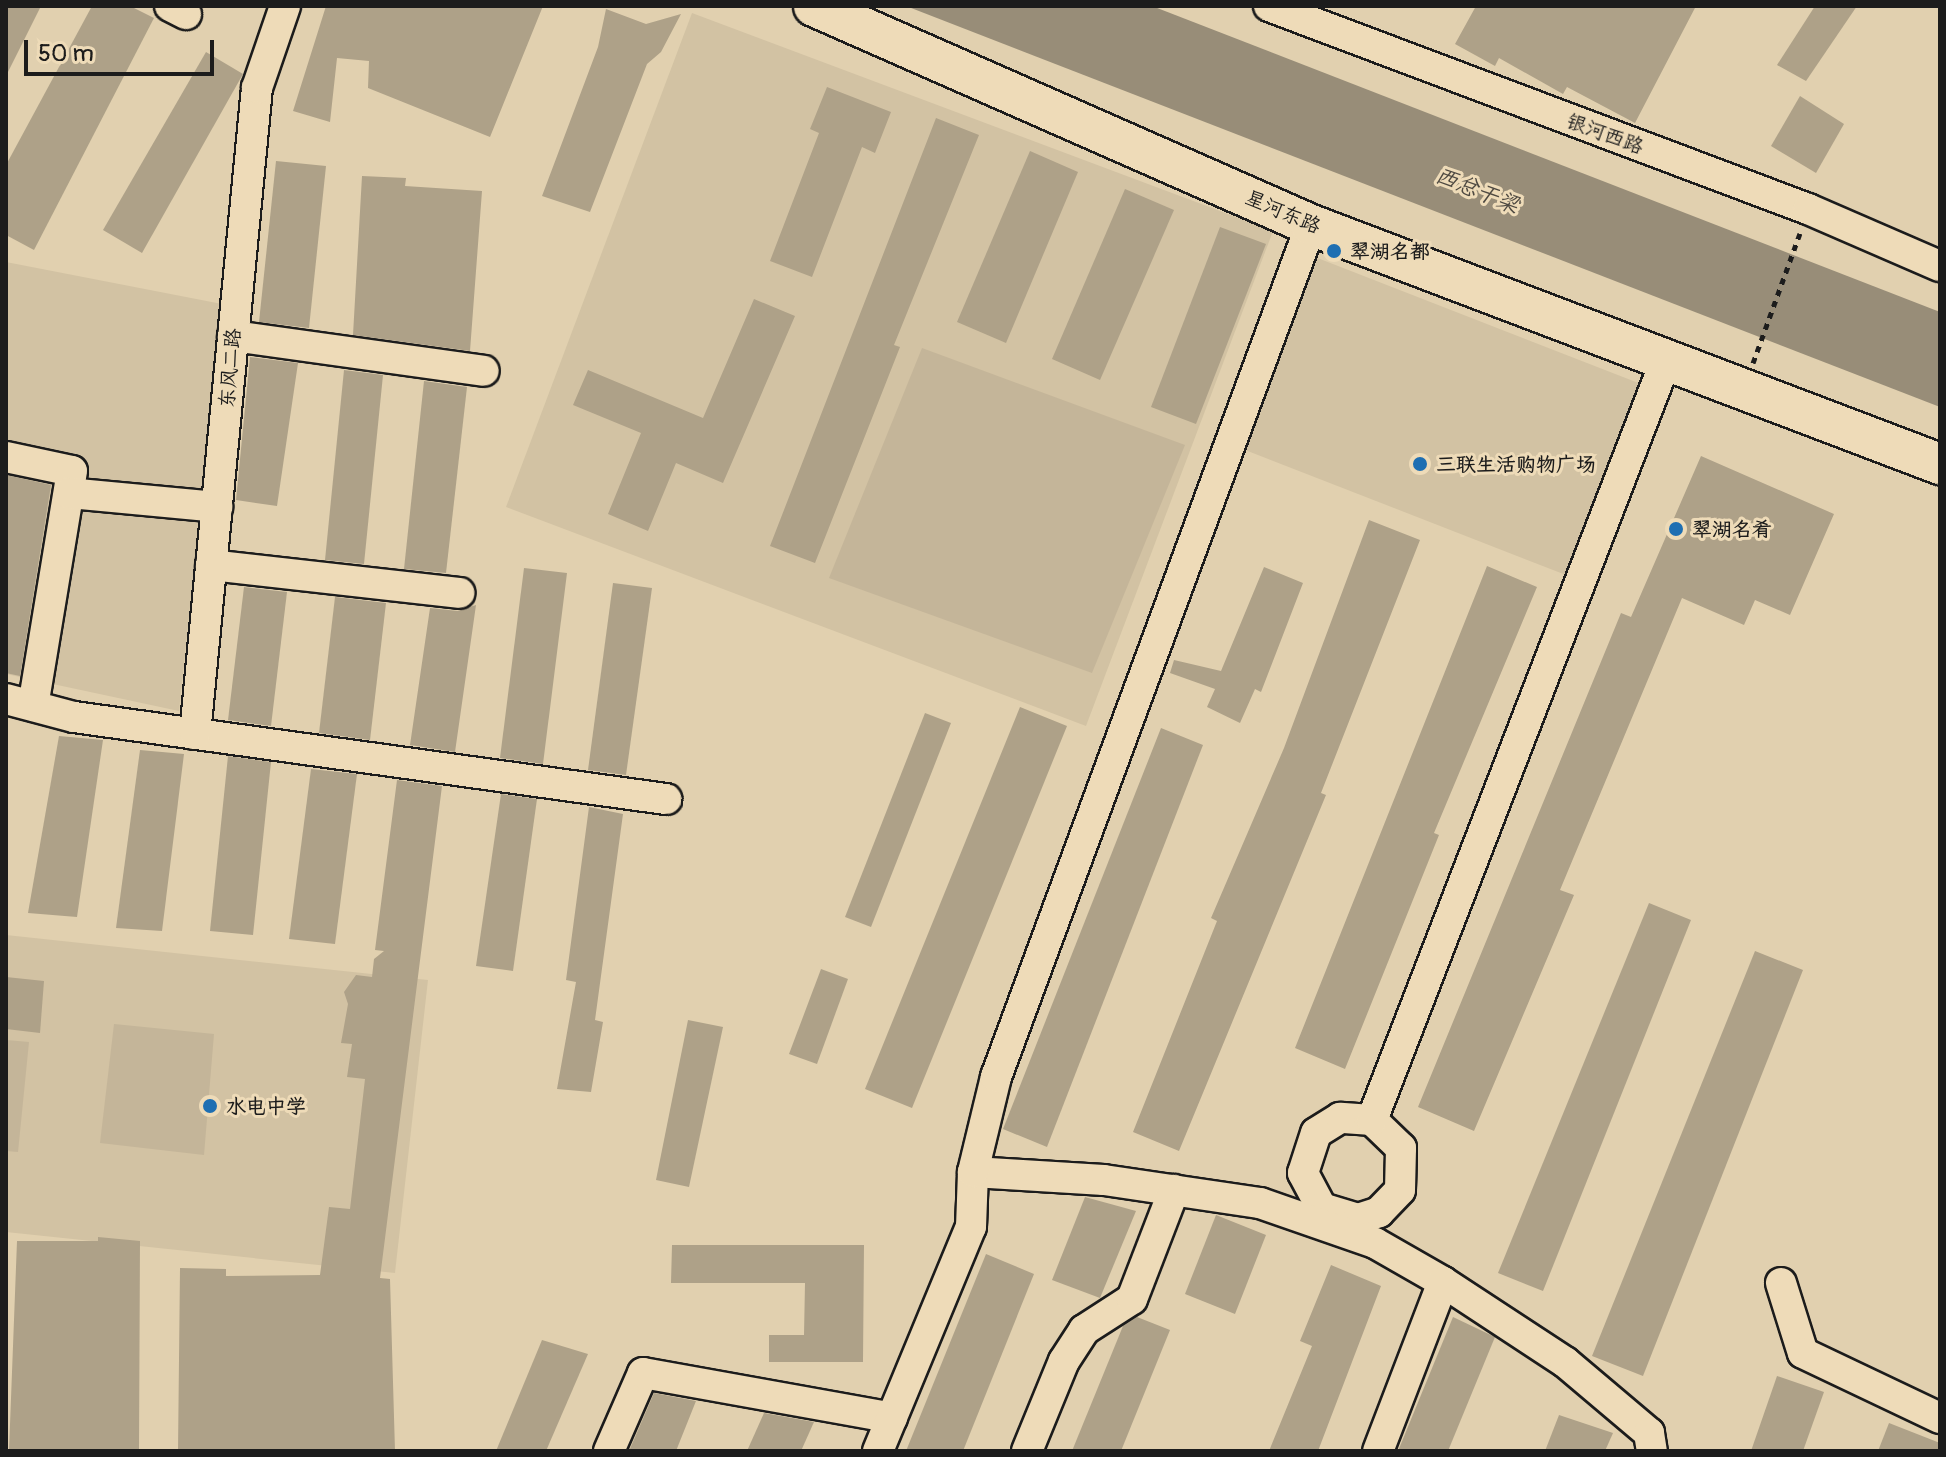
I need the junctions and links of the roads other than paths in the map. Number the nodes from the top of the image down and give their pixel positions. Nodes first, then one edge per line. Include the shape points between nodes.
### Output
1 (285, 6) edge
2 (814, 6) edge
3 (1269, 6) edge
4 (1311, 225) junction
5 (1940, 266) edge
6 (233, 336) junction
7 (1666, 360) junction
8 (484, 371) dead end
9 (6, 457) edge
10 (1940, 464) edge
11 (69, 493) junction
12 (217, 507) junction
13 (211, 565) junction
14 (459, 593) dead end
15 (19, 703) edge
16 (195, 734) junction
17 (666, 799) dead end
18 (1372, 1120) dead end
19 (973, 1172) junction
20 (1174, 1190) junction
21 (1443, 1282) junction
22 (1781, 1283) dead end
23 (892, 1418) junction
24 (1940, 1418) edge
25 (609, 1451) edge
26 (878, 1451) edge
27 (1027, 1451) edge
28 (1378, 1451) edge
29 (1652, 1451) edge

1 - 6 street, 东风二路 via 257,88
2 - 4 main road, 星河东路
3 - 5 street, 银河西路 via 1808,209
4 - 7 main road, 星河东路
4 - 19 street via 996,1077
6 - 8 street
6 - 12 street, 东风二路
7 - 10 main road, 星河东路
7 - 18 street
9 - 11 street via 72,471
11 - 12 street
11 - 15 street
12 - 13 street, 东风二路
13 - 14 street
13 - 16 street, 东风二路
15 - 16 street
16 - 17 street
19 - 20 street
19 - 23 street via 971,1227
20 - 21 street via 1260,1203 1375,1243
20 - 27 street via 1132,1299 1084,1330 1064,1361
21 - 28 street
21 - 29 street via 1565,1362 1649,1433
22 - 24 street via 1803,1353
23 - 25 street via 643,1373
23 - 26 street

